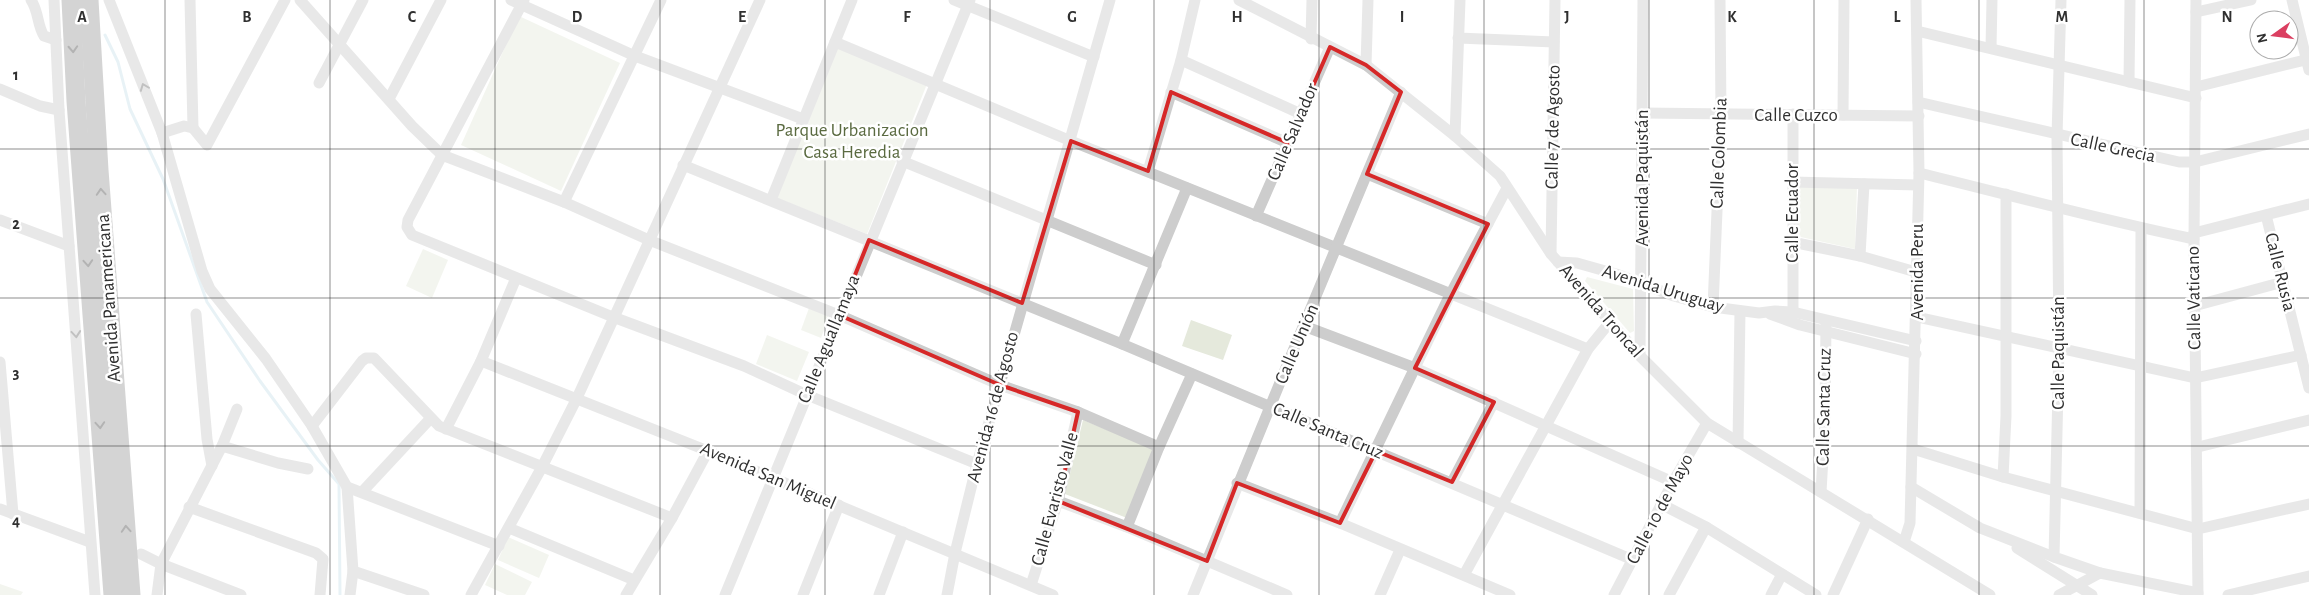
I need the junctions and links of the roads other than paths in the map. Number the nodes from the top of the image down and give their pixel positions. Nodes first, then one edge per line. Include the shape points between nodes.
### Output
1 (31, 0) edge
2 (54, 0) edge
3 (71, 0) edge
4 (89, 0) edge
5 (109, 0) edge
6 (190, 0) edge
7 (285, 0) edge
8 (300, 0) edge
9 (363, 0) edge
10 (441, 0) edge
11 (662, 0) edge
12 (760, 0) edge
13 (852, 0) edge
14 (954, 0) edge
15 (1110, 0) edge
16 (1195, 0) edge
17 (1239, 0) edge
18 (1312, 0) edge
19 (1368, 0) edge
20 (1460, 0) edge
21 (1555, 0) edge
22 (1643, 0) edge
23 (1720, 0) edge
24 (1844, 0) edge
25 (1916, 0) edge
26 (1992, 0) edge
27 (2061, 0) edge
28 (2130, 0) edge
29 (2251, 0) edge
30 (2292, 0) edge
31 (518, 2) edge
32 (969, 3) edge
33 (2196, 6) edge
34 (1917, 31) junction
35 (1311, 38) junction
36 (1458, 38) junction
37 (56, 40) junction
38 (835, 42) junction
39 (1554, 42) junction
40 (340, 43) junction
41 (1330, 47) junction
42 (1991, 48) junction
43 (635, 56) junction
44 (1094, 57) junction
45 (1181, 60) junction
46 (2308, 63) edge
47 (1366, 65) junction
48 (2058, 66) junction
49 (2129, 82) junction
50 (319, 83) dead end
51 (935, 84) junction
52 (720, 86) junction
53 (0, 89) edge
54 (1171, 92) junction
55 (1402, 92) junction
56 (2196, 93) junction
57 (389, 99) junction
58 (1918, 102) junction
59 (59, 110) junction
60 (1301, 114) junction
61 (1642, 114) junction
62 (1792, 114) junction
63 (1843, 114) junction
64 (1721, 115) junction
65 (1919, 116) junction
66 (803, 119) junction
67 (193, 128) junction
68 (162, 133) junction
69 (2309, 134) edge
70 (1455, 136) junction
71 (2056, 136) junction
72 (1071, 141) junction
73 (1288, 143) junction
74 (442, 155) junction
75 (902, 160) junction
76 (2195, 162) junction
77 (683, 164) junction
78 (1148, 171) junction
79 (1367, 174) junction
80 (1918, 179) junction
81 (1792, 182) junction
82 (1864, 184) junction
83 (1187, 188) junction
84 (1507, 188) junction
85 (2006, 194) junction
86 (771, 200) junction
87 (564, 202) junction
88 (2309, 204) edge
89 (2056, 209) junction
90 (2266, 215) junction
91 (1256, 216) junction
92 (0, 220) edge
93 (1047, 220) junction
94 (1488, 224) junction
95 (2141, 228) junction
96 (2194, 236) junction
97 (648, 240) junction
98 (869, 240) junction
99 (1792, 242) junction
100 (69, 246) junction
101 (1337, 250) junction
102 (1860, 256) junction
103 (1554, 258) junction
104 (1156, 265) junction
105 (1916, 272) junction
106 (516, 278) junction
107 (2283, 282) junction
108 (1641, 284) junction
109 (1450, 295) junction
110 (1022, 303) junction
111 (2194, 306) junction
112 (1714, 307) junction
113 (1740, 311) junction
114 (1766, 312) junction
115 (1793, 312) junction
116 (196, 314) dead end
117 (839, 315) junction
118 (613, 317) junction
119 (1917, 317) junction
120 (1610, 322) junction
121 (1304, 326) junction
122 (1826, 326) junction
123 (2005, 336) junction
124 (1916, 341) junction
125 (1122, 344) junction
126 (2059, 348) junction
127 (1588, 349) junction
128 (1916, 354) junction
129 (2301, 355) junction
130 (1640, 356) junction
131 (481, 361) junction
132 (0, 362) edge
133 (2142, 366) junction
134 (1415, 368) junction
135 (1192, 374) junction
136 (2195, 378) junction
137 (1000, 385) junction
138 (2309, 388) edge
139 (807, 395) junction
140 (577, 398) junction
141 (1494, 402) junction
142 (1271, 406) junction
143 (238, 409) dead end
144 (1078, 412) junction
145 (430, 419) junction
146 (2309, 420) edge
147 (1707, 423) junction
148 (1546, 425) junction
149 (312, 426) junction
150 (446, 429) junction
151 (1738, 443) junction
152 (222, 446) junction
153 (1158, 447) junction
154 (2198, 447) junction
155 (1914, 449) junction
156 (708, 451) junction
157 (1376, 451) junction
158 (977, 464) junction
159 (212, 466) junction
160 (542, 468) junction
161 (308, 469) dead end
162 (2002, 477) junction
163 (774, 479) junction
164 (1452, 482) junction
165 (1672, 482) junction
166 (1237, 483) junction
167 (347, 487) junction
168 (1910, 488) junction
169 (2057, 490) junction
170 (362, 492) junction
171 (1821, 492) junction
172 (1058, 501) junction
173 (1503, 503) junction
174 (1662, 504) junction
175 (2309, 504) edge
176 (189, 506) junction
177 (839, 506) junction
178 (0, 509) edge
179 (2140, 513) junction
180 (13, 514) junction
181 (672, 518) junction
182 (1868, 519) junction
183 (1340, 523) junction
184 (1127, 527) junction
185 (1706, 527) junction
186 (509, 528) junction
187 (2198, 529) junction
188 (903, 532) junction
189 (1997, 535) junction
190 (90, 542) junction
191 (1904, 542) junction
192 (498, 546) junction
193 (1400, 550) junction
194 (954, 553) junction
195 (141, 554) dead end
196 (2054, 557) junction
197 (1634, 560) junction
198 (1206, 561) junction
199 (161, 564) junction
200 (353, 571) junction
201 (2100, 573) junction
202 (1782, 574) junction
203 (1464, 575) junction
204 (2309, 576) edge
205 (634, 580) junction
206 (1031, 585) junction
207 (2076, 585) junction
208 (2198, 594) edge
209 (94, 595) edge
210 (113, 595) edge
211 (131, 595) edge
212 (157, 595) edge
213 (241, 595) edge
214 (320, 595) edge
215 (350, 595) edge
216 (424, 595) edge
217 (471, 595) edge
218 (627, 595) edge
219 (725, 595) edge
220 (803, 595) edge
221 (879, 595) edge
222 (947, 595) edge
223 (1053, 595) edge
224 (1193, 595) edge
225 (1287, 595) edge
226 (1380, 595) edge
227 (1510, 595) edge
228 (1614, 595) edge
229 (1669, 595) edge
230 (1771, 595) edge
231 (1816, 595) edge
232 (1833, 595) edge
233 (1990, 595) edge
234 (2059, 595) edge
235 (2092, 595) edge
236 (2228, 595) edge

1 - 37 street via 36,8 39,29 44,36
2 - 37 street
3 -> 210 highway, Avenida Panamericana
211 -> 4 highway, Avenida Panamericana
68 -> 5 street
6 - 67 street
7 - 67 street via 207,145
8 - 40 street
9 - 40 street
10 - 57 street
11 - 43 street
12 - 52 street
13 - 38 street
14 - 32 street
15 - 44 street, Avenida 16 de Agosto
16 - 45 street
17 - 35 street, Avenida Troncal
18 - 35 street
19 - 47 street
20 - 36 street
21 - 39 street, Calle 7 de Agosto
22 - 61 street, Avenida Paquistán
23 - 64 street, Calle Colombia
24 - 63 street
25 - 34 street, Avenida Peru
26 - 42 street
27 - 48 street, Calle Paquistán
28 - 49 street
29 - 33 street
30 - 46 street
31 - 43 street
31 - 74 street
32 - 44 street
32 - 51 street, Calle Aguallamaya
33 - 56 street, Calle Vaticano
34 - 42 street
34 - 58 street, Avenida Peru
35 - 41 street, Avenida Troncal
36 - 39 street
36 - 70 street
37 - 59 street
38 - 51 street
38 - 66 street
39 - 103 street, Calle 7 de Agosto
40 - 50 street
40 - 57 street
41 - 47 street, Avenida Troncal
41 - 60 street, Calle Salvador
42 - 48 street
43 - 52 street
43 - 87 street
44 - 72 street, Avenida 16 de Agosto
45 - 54 street
45 - 60 street
46 - 56 street
47 - 55 street, Avenida Troncal
48 - 49 street
48 - 71 street, Calle Paquistán
49 - 56 street
51 - 72 street
51 - 75 street, Calle Aguallamaya
52 - 66 street
52 - 77 street
53 - 59 street via 40,106
54 - 73 street
54 - 78 street
55 - 70 street, Avenida Troncal
55 - 79 street, Calle Unión
56 - 76 street, Calle Vaticano
57 - 74 street via 430,146
58 - 65 street, Avenida Peru
58 - 71 street, Calle Grecia
59 - 100 street
60 - 73 street, Calle Salvador
61 - 64 street, Calle Cuzco
61 - 108 street, Avenida Paquistán
62 - 63 street, Calle Cuzco
62 - 64 street, Calle Cuzco
62 - 81 street, Calle Ecuador
63 - 65 street, Calle Cuzco
64 - 112 street, Calle Colombia
65 - 80 street, Avenida Peru
66 - 86 street
67 - 68 street via 184,126
68 - 149 street via 202,272 210,289 266,359
69 - 76 street, Calle Grecia
70 - 84 street, Avenida Troncal via 1500,176
71 - 76 street, Calle Grecia via 2179,162
71 - 89 street, Calle Paquistán
72 - 78 street
72 - 93 street, Avenida 16 de Agosto
73 - 91 street, Calle Salvador
74 - 87 street
74 - 106 street via 408,220 410,232 414,237
75 - 93 street
75 - 98 street, Calle Aguallamaya
76 - 96 street, Calle Vaticano
77 - 86 street, Calle Santa Cruz
77 - 97 street
78 - 83 street
79 - 94 street
79 - 101 street, Calle Unión
80 - 82 street
80 - 85 street
80 - 105 street, Avenida Peru
81 - 82 street
81 - 99 street, Calle Ecuador
82 - 102 street
83 - 91 street
83 - 104 street
84 - 94 street
84 - 103 street, Avenida Troncal
85 - 89 street
85 - 123 street
86 - 98 street, Calle Santa Cruz
87 - 97 street
88 - 90 street
89 - 95 street
89 - 126 street, Calle Paquistán
90 - 96 street
90 - 107 street, Calle Rusia
91 - 101 street
92 - 100 street
93 - 104 street
93 - 110 street, Avenida 16 de Agosto
94 - 109 street
95 - 96 street
95 - 133 street
96 - 111 street, Calle Vaticano
97 - 117 street
97 - 118 street
98 - 110 street, Calle Santa Cruz
98 - 117 street, Calle Aguallamaya
99 - 102 street
99 - 115 street, Calle Ecuador
100 -> 190 street
101 - 109 street
101 - 121 street, Calle Unión
102 - 105 street
103 - 108 street, Avenida Uruguay via 1573,261
103 - 120 street, Avenida Troncal
104 - 125 street
105 - 119 street, Avenida Peru
106 - 118 street
106 - 131 street
107 - 111 street
107 - 129 street, Calle Rusia
108 - 112 street, Avenida Uruguay
108 - 130 street, Avenida Paquistán
109 - 127 street
109 - 134 street
110 - 125 street, Calle Santa Cruz
110 - 137 street, Avenida 16 de Agosto
111 - 136 street, Calle Vaticano
112 - 113 street, Avenida Uruguay
113 - 114 street, Avenida Uruguay
113 - 151 street
114 - 115 street, Avenida Uruguay
114 - 122 street via 1791,322
115 - 122 street, Avenida Uruguay
116 - 159 street
117 - 137 street
117 - 139 street, Calle Aguallamaya
118 - 139 street via 744,366
118 - 140 street
119 - 123 street
119 - 124 street, Avenida Peru
120 - 127 street
120 - 130 street, Avenida Troncal
121 - 134 street
121 - 142 street, Calle Unión
122 - 124 street, Avenida Uruguay
122 - 128 street
122 - 171 street, Calle Santa Cruz
123 - 126 street
123 - 162 street via 2006,416
124 - 128 street, Avenida Peru
125 - 135 street, Calle Santa Cruz
126 - 133 street
126 - 169 street, Calle Paquistán
127 - 148 street
128 - 155 street, Avenida Peru
129 - 136 street
129 - 138 street, Calle Rusia
130 - 147 street, Avenida Troncal
131 - 140 street, Avenida San Miguel
131 - 150 street
132 - 180 street
133 - 136 street
133 - 179 street
134 - 141 street
134 - 157 street
135 - 142 street, Calle Santa Cruz
135 - 153 street
136 - 154 street, Calle Vaticano
137 - 144 street
137 - 158 street, Avenida 16 de Agosto
139 - 158 street
139 - 163 street, Calle Aguallamaya
140 - 156 street, Avenida San Miguel
140 - 160 street
141 - 148 street
141 - 164 street
142 - 157 street, Calle Santa Cruz
142 - 166 street, Calle Unión
143 - 152 street
144 - 153 street
144 - 172 street, Calle Evaristo Valle
145 - 149 street via 378,361 369,357 362,361
145 - 150 street
145 - 170 street
146 - 154 street
147 - 151 street, Avenida Troncal
147 - 165 street, Calle 10 de Mayo
148 - 165 street
148 - 173 street
149 - 167 street
150 - 160 street
151 - 171 street, Avenida Troncal
152 - 159 street
152 - 161 street via 286,466
153 - 184 street
154 - 187 street, Calle Vaticano
155 - 162 street
155 - 168 street, Avenida Peru
156 - 163 street, Avenida San Miguel
156 - 181 street
157 - 164 street, Calle Santa Cruz
157 - 183 street
158 - 194 street, Avenida 16 de Agosto
159 - 176 street
160 - 181 street
160 - 186 street
162 - 169 street
163 - 177 street, Avenida San Miguel
163 - 219 street, Calle Aguallamaya
164 - 173 street, Calle Santa Cruz
165 - 174 street, Calle 10 de Mayo
166 - 183 street
166 - 198 street, Calle Unión
167 - 170 street
167 - 200 street
168 - 189 street
168 - 191 street, Avenida Peru via 1910,523
169 - 179 street
169 - 196 street, Calle Paquistán
170 - 192 street
171 - 182 street, Avenida Troncal
172 - 184 street
172 - 206 street, Calle Evaristo Valle
173 - 197 street, Calle Santa Cruz
173 - 203 street
174 - 185 street
174 - 197 street, Calle 10 de Mayo
175 - 187 street
176 - 199 street
176 - 214 street via 316,553 323,559
177 - 188 street, Avenida San Miguel
177 - 220 street
178 - 180 street
179 - 187 street
180 - 190 street
181 - 205 street
182 - 191 street, Avenida Troncal
182 - 232 street
183 - 193 street
184 - 198 street
185 - 202 street
185 - 229 street
186 - 192 street
186 - 205 street
187 - 208 street, Calle Vaticano
188 - 194 street, Avenida San Miguel
188 - 221 street
189 - 196 street
189 - 207 street
190 - 209 street
191 - 233 street, Avenida Troncal
192 - 217 street
193 - 203 street
193 - 226 street
194 - 206 street, Avenida San Miguel
194 - 222 street, Avenida 16 de Agosto
195 - 199 street
196 - 201 street
197 - 228 street, Calle 10 de Mayo
198 - 224 street, Calle Unión
198 - 225 street
199 - 212 street
199 - 213 street
200 - 215 street
200 - 216 street
201 - 207 street
201 - 208 street
202 - 230 street
202 - 231 street
203 - 227 street
204 - 236 street
205 - 218 street
206 - 223 street, Avenida San Miguel
207 - 234 street
207 - 235 street

